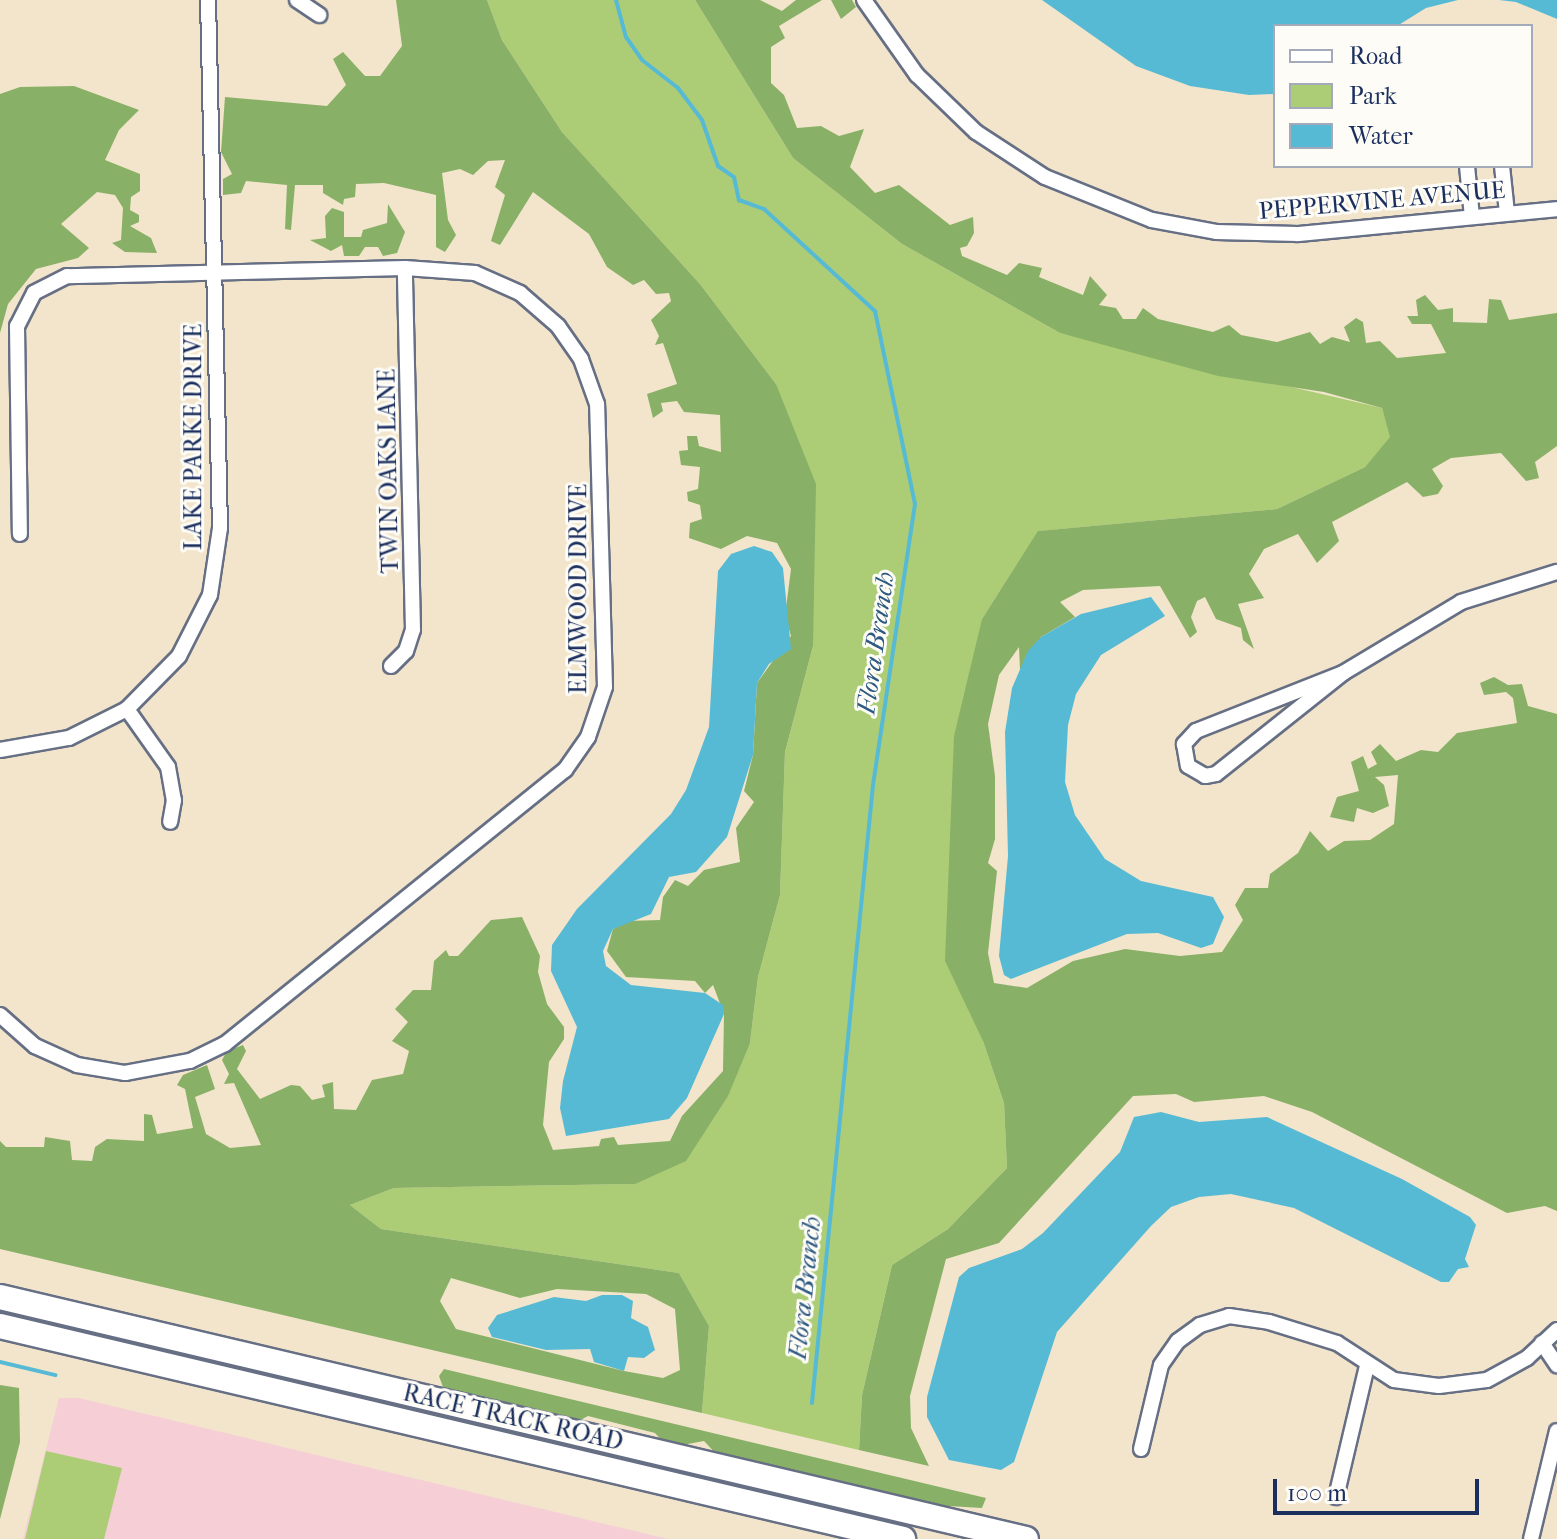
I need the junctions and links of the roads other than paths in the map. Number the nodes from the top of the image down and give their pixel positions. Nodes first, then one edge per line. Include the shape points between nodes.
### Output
1 (208, 0) edge
2 (297, 0) edge
3 (864, 0) edge
4 (319, 15) dead end
5 (1467, 168) edge
6 (1502, 168) edge
7 (1557, 209) edge
8 (1507, 213) junction
9 (1472, 217) junction
10 (405, 268) junction
11 (214, 272) junction
12 (20, 534) dead end
13 (1557, 572) edge
14 (391, 666) dead end
15 (1343, 673) junction
16 (127, 709) junction
17 (0, 750) edge
18 (170, 822) dead end
19 (0, 1015) edge
20 (0, 1297) edge
21 (0, 1326) edge
22 (1557, 1330) edge
23 (155, 1334) junction
24 (1542, 1343) junction
25 (119, 1354) junction
26 (1557, 1365) edge
27 (1367, 1366) junction
28 (349, 1379) junction
29 (438, 1400) junction
30 (342, 1407) junction
31 (430, 1428) junction
32 (1557, 1431) edge
33 (1141, 1449) dead end
34 (1336, 1497) dead end
35 (903, 1539) edge
36 (1026, 1539) edge
37 (1531, 1539) edge

1 - 11 street, LAKE PARKE DRIVE
2 - 4 street
3 - 9 street, PEPPERVINE AVENUE via 917,75 976,132 1045,177 1112,207 1184,227 1257,235
5 - 9 street
6 - 8 street
7 - 8 street, PEPPERVINE AVENUE
8 - 9 street, PEPPERVINE AVENUE
10 - 11 street, ELMWOOD DRIVE
10 - 14 street, TWIN OAKS LANE via 413,630 406,651
10 - 19 street, ELMWOOD DRIVE via 475,273 520,293 558,326 591,381 601,427 606,673 588,737 555,779 217,1049 162,1070 101,1071 45,1051
11 - 12 street, ELMWOOD DRIVE via 67,276 49,282 28,300 16,335
11 - 16 street, LAKE PARKE DRIVE via 220,528 216,573 179,656
13 - 15 street via 1461,602
15 - 15 street via 1216,774 1205,776 1188,766 1184,744 1196,731
16 - 17 street, LAKE PARKE DRIVE via 69,738
16 - 18 street via 168,767 174,800
20 - 23 main road, RACE TRACK ROAD
21 - 25 main road, RACE TRACK ROAD
22 - 24 street
23 - 25 main road
23 - 28 main road, RACE TRACK ROAD
24 - 26 street
24 - 27 street via 1487,1380 1439,1386 1394,1380
25 - 30 main road, RACE TRACK ROAD
27 - 33 street via 1337,1343 1269,1322 1229,1316 1200,1325 1178,1341 1161,1365
27 - 34 street
28 - 29 main road, RACE TRACK ROAD
28 - 30 main road
29 - 31 main road
29 - 36 main road, RACE TRACK ROAD
30 - 31 main road, RACE TRACK ROAD
31 - 35 main road, RACE TRACK ROAD
32 - 37 street

